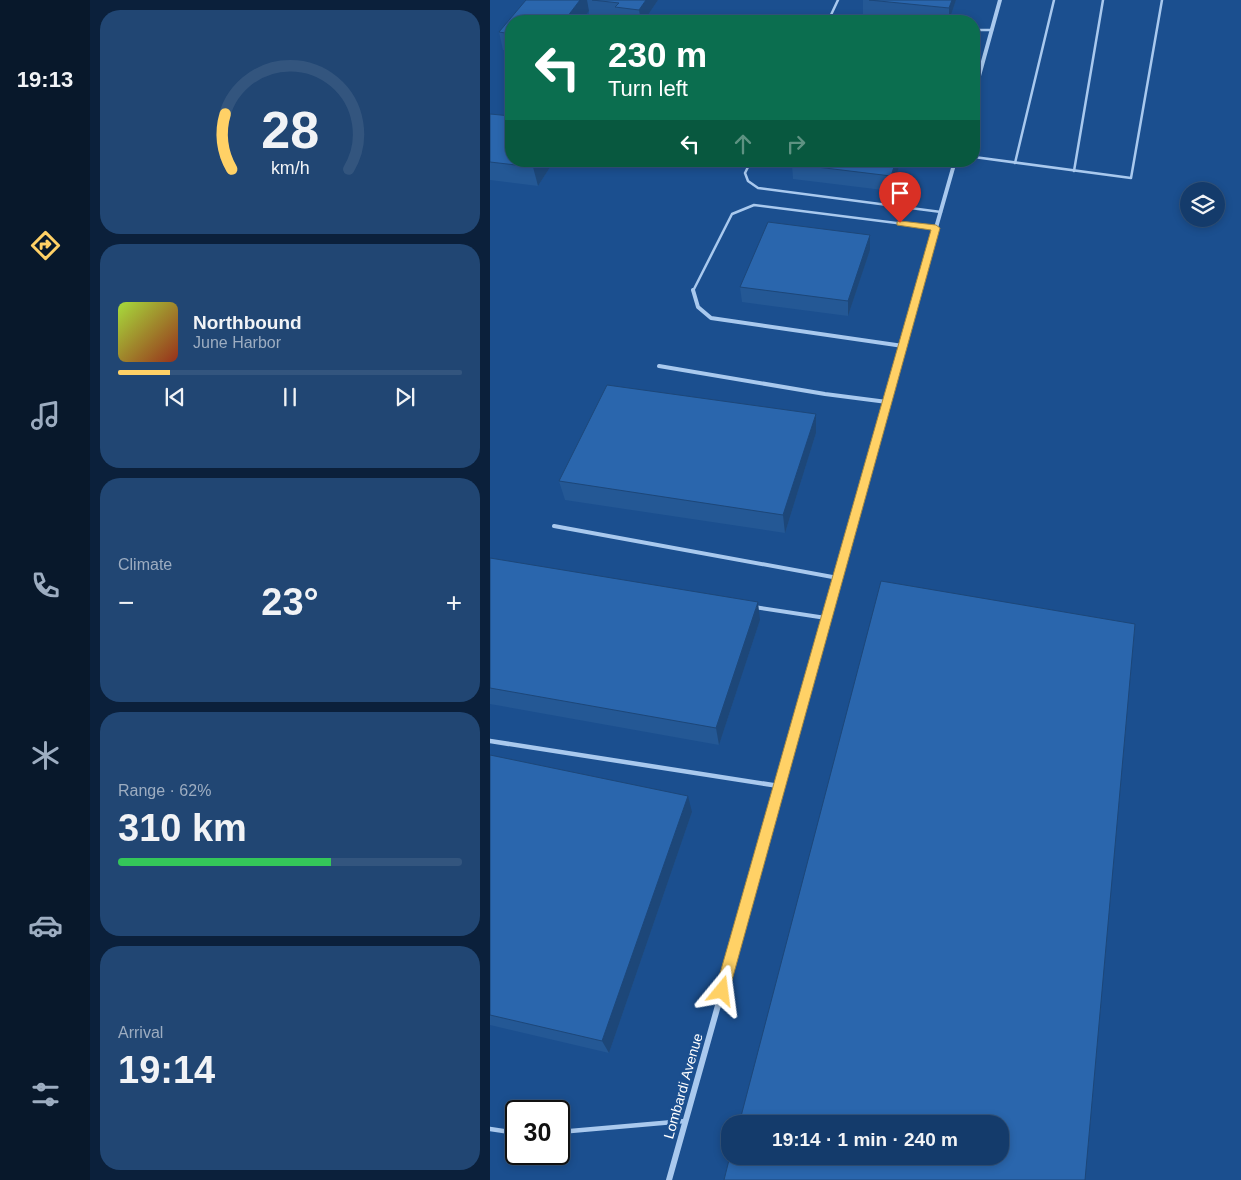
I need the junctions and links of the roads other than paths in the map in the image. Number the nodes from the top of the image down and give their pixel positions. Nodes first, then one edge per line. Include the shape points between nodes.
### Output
1 (838, 0) edge
2 (1000, 0) edge
3 (1054, 0) edge
4 (1103, 0) edge
5 (1162, 0) edge
6 (831, 15) edge
7 (980, 30) edge
8 (992, 30) junction
9 (982, 65) joint
10 (980, 72) edge
11 (980, 158) edge
12 (1015, 163) junction
13 (748, 167) edge
14 (953, 167) edge
15 (1074, 171) junction
16 (941, 212) junction
17 (936, 228) junction
18 (903, 346) junction
19 (659, 366) dead end
20 (887, 402) junction
21 (554, 526) dead end
22 (838, 578) junction
23 (750, 606) edge
24 (826, 618) junction
25 (490, 741) edge
26 (779, 786) junction
27 (685, 1121) junction
28 (490, 1129) edge
29 (505, 1131) edge
30 (570, 1131) edge
31 (668, 1180) edge

1 - 6 lane
2 - 8 street
3 - 12 lane
4 - 15 lane
5 - 15 lane via 1131,178
7 - 8 lane
8 - 9 street
9 - 10 street
11 - 12 lane
12 - 15 lane
13 - 16 lane via 745,173 748,181 758,188
14 - 16 street, Lombardi Avenue
16 - 17 street, Lombardi Avenue
17 - 18 street, Lombardi Avenue
17 - 18 lane via 754,205 732,214 693,290 698,307 711,318
18 - 20 street, Lombardi Avenue
19 - 20 lane
20 - 22 street, Lombardi Avenue
21 - 22 lane
22 - 24 street, Lombardi Avenue
23 - 24 lane
24 - 26 street, Lombardi Avenue
25 - 26 lane
26 - 27 street, Lombardi Avenue
27 - 30 lane
27 - 31 street, Lombardi Avenue
28 - 29 lane

